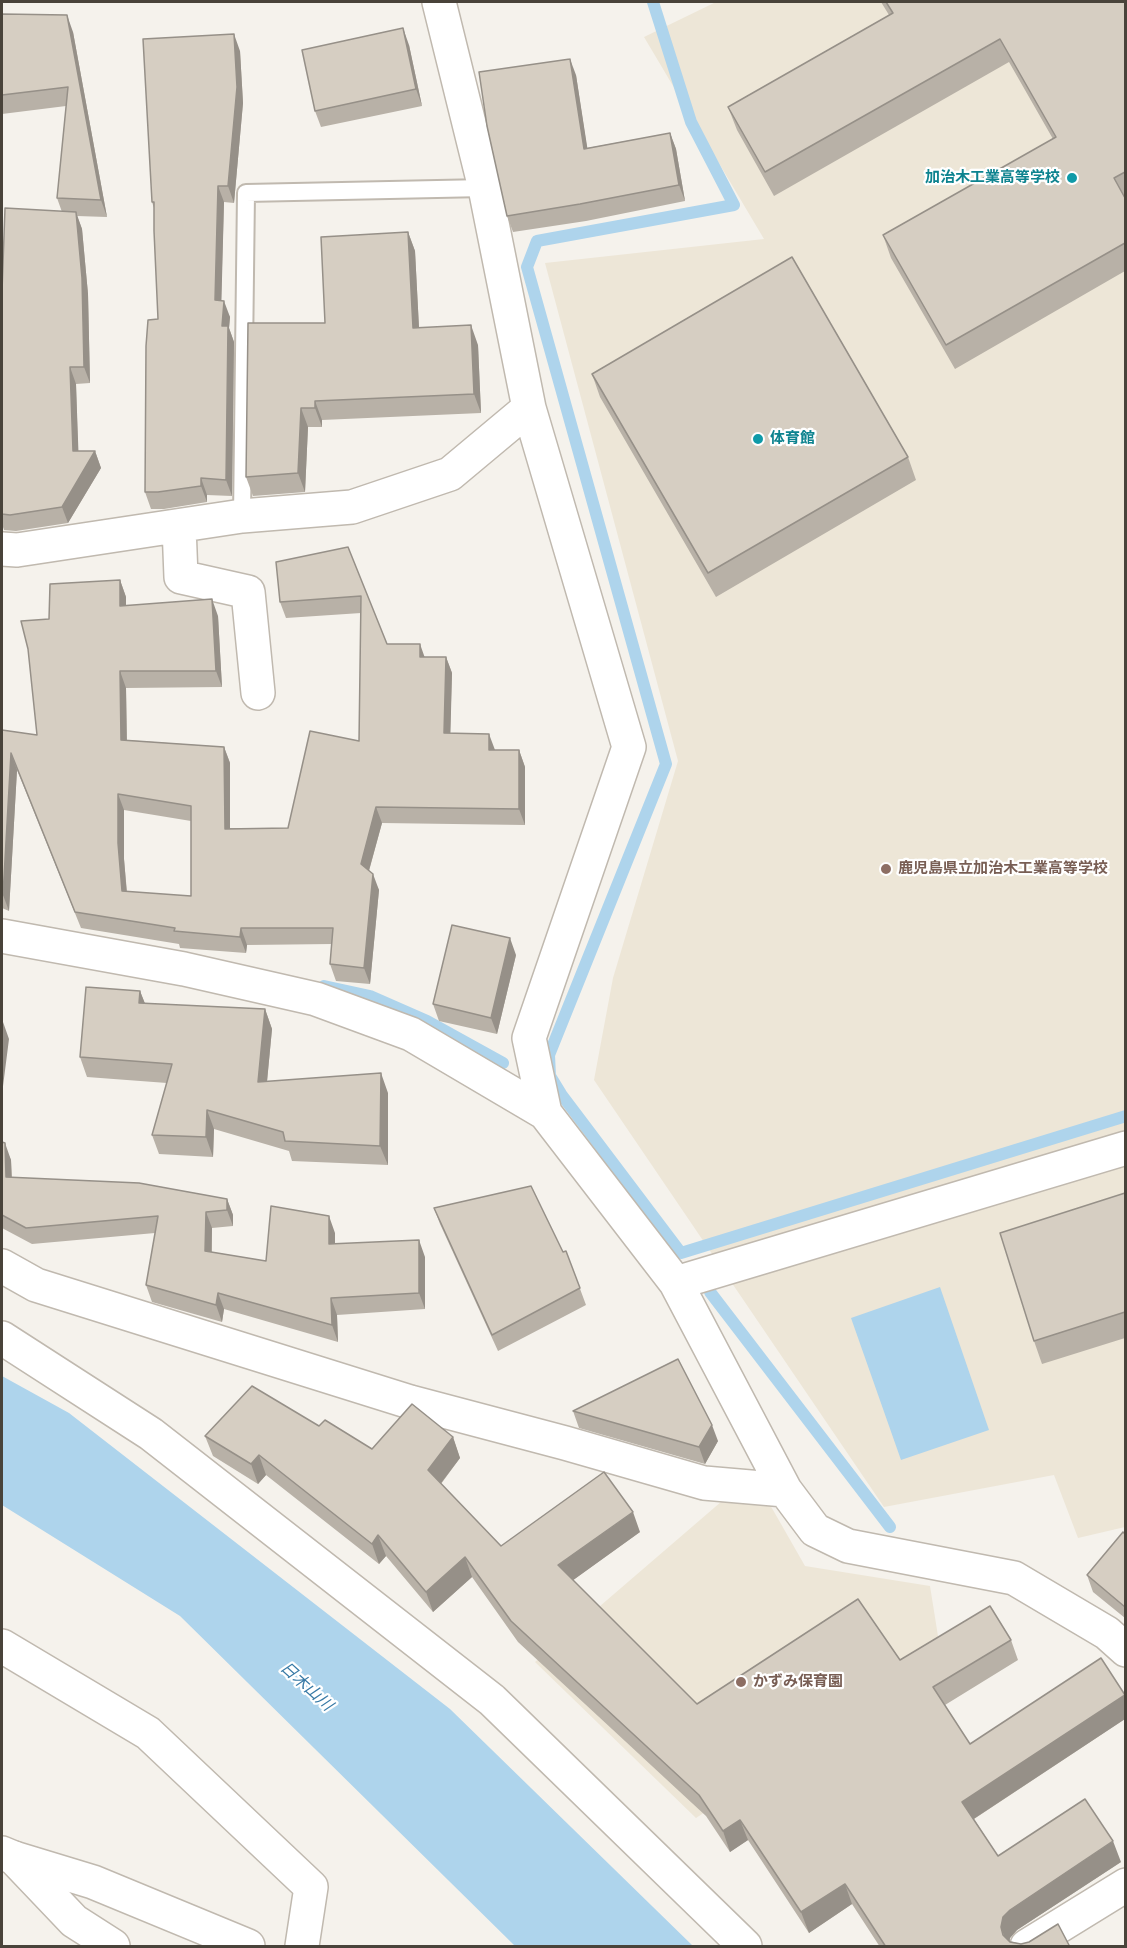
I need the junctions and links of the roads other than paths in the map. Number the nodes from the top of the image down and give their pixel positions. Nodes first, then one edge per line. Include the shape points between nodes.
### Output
1 (439, 2) edge
2 (484, 188) junction
3 (530, 408) junction
4 (242, 516) junction
5 (179, 526) junction
6 (2, 549) edge
7 (258, 693) dead end
8 (2, 936) edge
9 (545, 1113) junction
10 (1125, 1148) edge
11 (2, 1266) edge
12 (676, 1283) junction
13 (2, 1338) edge
14 (785, 1490) junction
15 (2, 1646) edge
16 (1125, 1650) edge
17 (8, 1856) edge
18 (1125, 1885) edge
19 (113, 1947) edge
20 (249, 1947) edge
21 (302, 1947) edge
22 (745, 1947) edge
23 (1027, 1947) edge

1 - 2 street
2 - 3 street
2 - 4 lane via 246,193
3 - 4 street via 450,474 352,507
3 - 9 street via 629,747 528,1038
4 - 5 street
5 - 6 street
5 - 7 street via 181,577 248,592
8 - 9 street via 184,969 316,999 411,1034
9 - 12 street
10 - 12 street
11 - 14 street via 36,1285 410,1402 704,1483
12 - 14 street
13 - 22 street via 151,1434 492,1700
14 - 16 street via 815,1530 848,1546 1014,1578 1107,1633
15 - 21 street via 148,1733 311,1887
17 - 19 street via 74,1921
17 - 20 street via 93,1882
18 - 23 street

